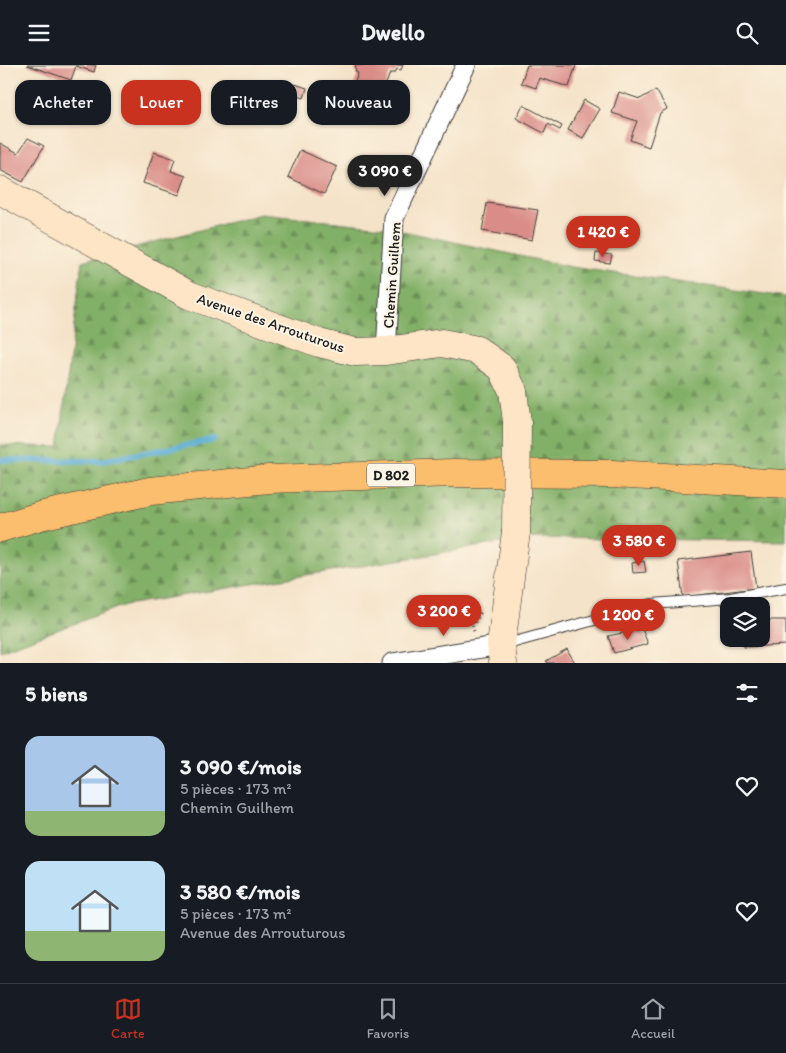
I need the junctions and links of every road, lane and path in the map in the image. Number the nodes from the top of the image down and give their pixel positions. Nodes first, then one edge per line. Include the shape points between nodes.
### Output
1 (466, 65) edge
2 (0, 190) edge
3 (386, 351) junction
4 (786, 485) edge
5 (0, 528) edge
6 (786, 587) edge
7 (502, 654) edge
8 (392, 663) edge

1 - 3 street, Chemin Guilhem via 394,218
2 - 3 street, Avenue des Arrouturous via 189,295 319,343 354,352
3 - 7 street, Avenue des Arrouturous, bridge via 442,343 477,350 502,367 513,391 517,422 516,532
4 - 5 main road, D 802 via 592,473 453,473 269,479 150,491
6 - 7 lane via 730,598 652,604
7 - 8 street

